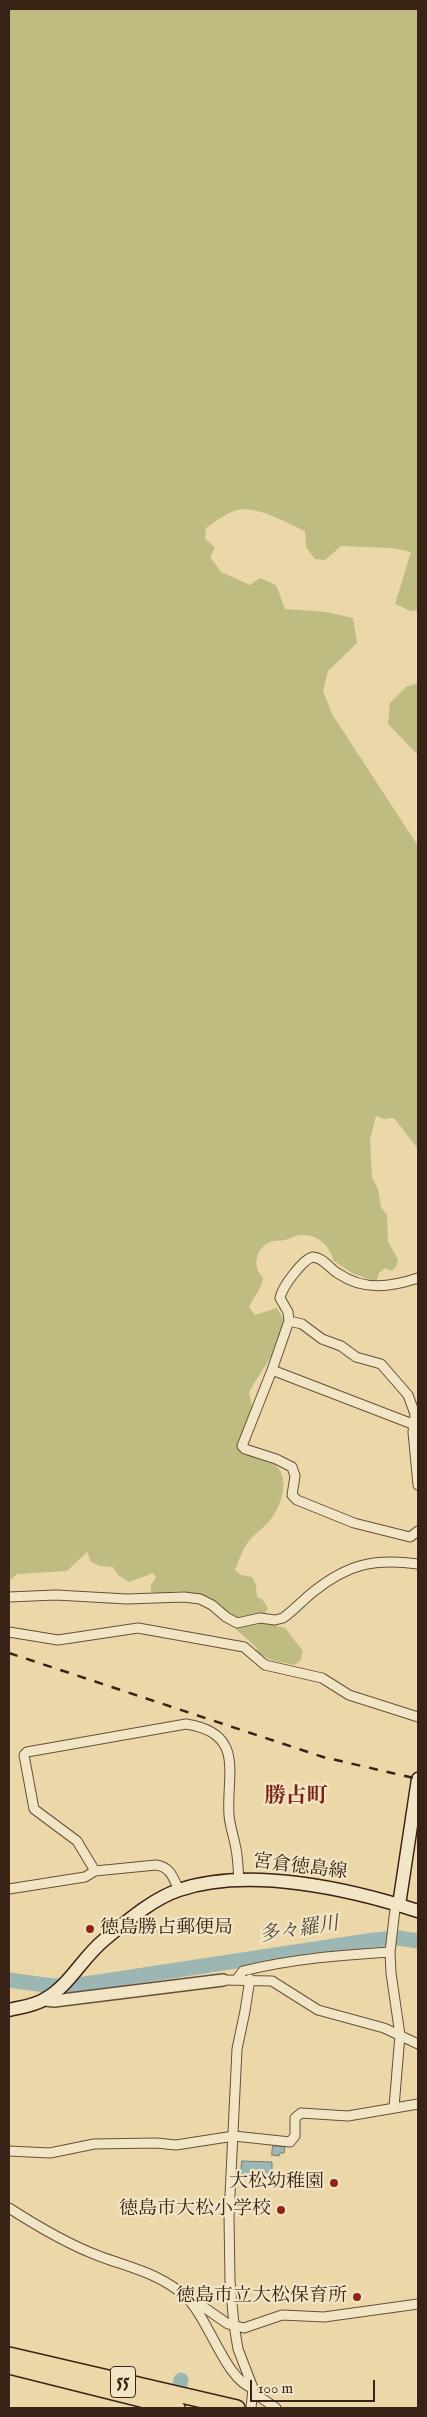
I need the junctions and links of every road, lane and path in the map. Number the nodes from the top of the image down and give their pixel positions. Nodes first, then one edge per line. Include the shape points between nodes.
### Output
1 (418, 1278) edge
2 (289, 1321) junction
3 (272, 1370) junction
4 (415, 1425) junction
5 (418, 1485) edge
6 (418, 1531) edge
7 (418, 1564) edge
8 (9, 1597) edge
9 (9, 1632) edge
10 (418, 1717) edge
11 (418, 1779) edge
12 (95, 1871) junction
13 (239, 1880) junction
14 (9, 1889) edge
15 (180, 1890) junction
16 (399, 1905) junction
17 (418, 1911) edge
18 (391, 1949) junction
19 (237, 1979) junction
20 (250, 1979) junction
21 (224, 1980) joint
22 (48, 1997) junction
23 (9, 2010) edge
24 (400, 2035) junction
25 (418, 2044) edge
26 (418, 2104) edge
27 (394, 2107) junction
28 (234, 2136) junction
29 (9, 2150) edge
30 (9, 2208) edge
31 (418, 2304) edge
32 (193, 2305) junction
33 (234, 2325) junction
34 (9, 2355) edge
35 (9, 2366) edge
36 (253, 2391) junction
37 (177, 2408) edge
38 (237, 2408) edge
39 (251, 2408) edge
40 (276, 2408) edge

1 - 2 street via 394,1286 373,1286 338,1274 318,1258 308,1258 280,1294
2 - 3 street
2 - 4 street via 302,1324 356,1357 381,1364 411,1400
3 - 4 street
3 - 6 street via 242,1442 245,1449 292,1467 295,1476 292,1496 297,1500 354,1522 410,1537
4 - 5 street
7 - 8 street via 363,1564 325,1583 283,1618 260,1618 238,1623 200,1599 184,1597
9 - 10 street via 58,1640 138,1628 244,1647 265,1665 322,1678 349,1695
11 - 16 main road
12 - 13 street via 77,1841 34,1809 24,1755 186,1724 216,1737 231,1761 229,1813
12 - 14 street via 85,1877
12 - 15 street via 164,1866 172,1873
13 - 15 main road, 宮倉徳島線
13 - 16 main road, 宮倉徳島線 via 276,1880
15 - 22 main road, 宮倉徳島線 via 160,1899 102,1942
16 - 17 main road, 宮倉徳島線
16 - 18 street via 395,1909
18 - 19 street via 266,1965 243,1971
18 - 24 street via 391,1974
19 - 20 street
19 - 21 street
20 - 24 street via 272,1981 318,2010
20 - 28 street via 237,2049
21 - 22 street via 54,2001
22 - 23 main road, 宮倉徳島線
24 - 25 street
24 - 27 street
26 - 27 street
27 - 28 street via 348,2116 301,2113 295,2118 295,2136 290,2142
28 - 29 street via 176,2145 94,2144 50,2153
28 - 33 street via 229,2216
30 - 32 street via 98,2256 148,2272 179,2291
31 - 33 street via 324,2317 282,2315 251,2327
32 - 33 street via 202,2306
32 - 36 street via 234,2374
33 - 36 street via 238,2349
34 - 38 highway, 55
35 - 37 highway, 55
36 - 39 street
36 - 40 street

